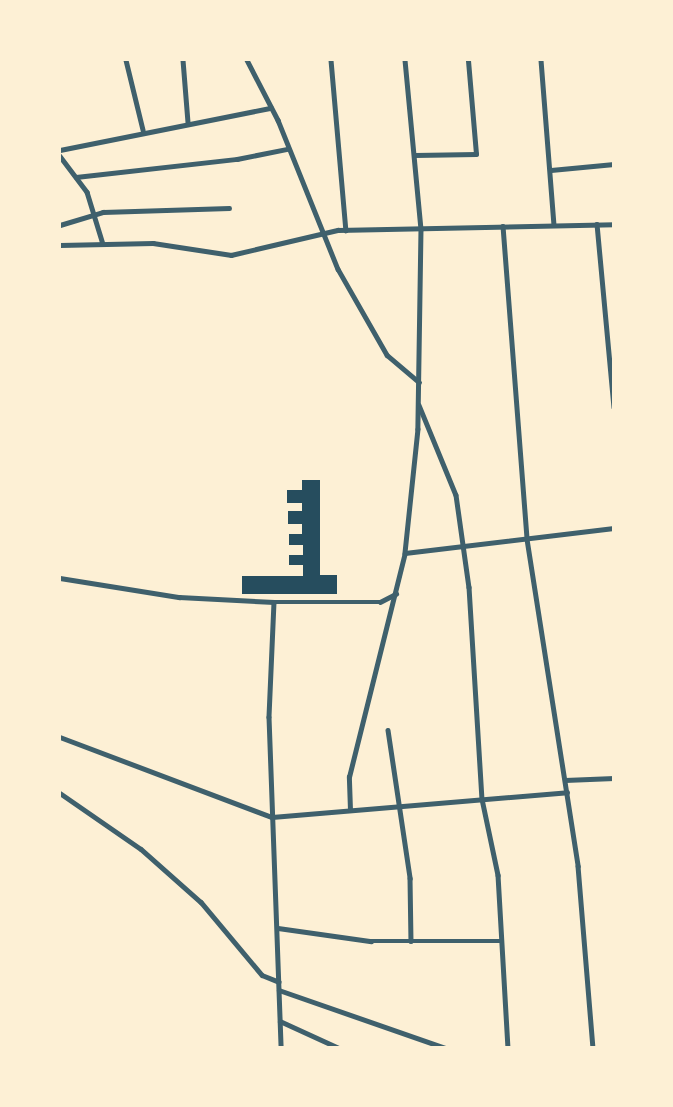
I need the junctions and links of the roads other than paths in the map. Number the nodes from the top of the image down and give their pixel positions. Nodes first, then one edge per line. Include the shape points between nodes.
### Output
1 (126, 60) edge
2 (183, 60) edge
3 (247, 60) edge
4 (331, 60) edge
5 (405, 60) edge
6 (468, 60) edge
7 (541, 60) edge
8 (271, 108) junction
9 (188, 122) junction
10 (143, 130) junction
11 (287, 149) junction
12 (60, 150) edge
13 (415, 155) junction
14 (60, 156) edge
15 (614, 164) edge
16 (551, 170) junction
17 (76, 177) junction
18 (229, 208) dead end
19 (96, 214) junction
20 (554, 224) junction
21 (597, 224) junction
22 (614, 224) edge
23 (60, 225) edge
24 (503, 226) junction
25 (421, 229) junction
26 (346, 230) junction
27 (321, 233) junction
28 (60, 244) edge
29 (103, 244) junction
30 (419, 382) junction
31 (419, 405) junction
32 (614, 407) edge
33 (614, 528) edge
34 (527, 539) junction
35 (460, 546) junction
36 (405, 553) junction
37 (60, 578) edge
38 (397, 593) junction
39 (274, 602) junction
40 (388, 730) dead end
41 (60, 737) edge
42 (614, 778) edge
43 (565, 780) junction
44 (567, 792) junction
45 (60, 793) edge
46 (482, 799) junction
47 (397, 808) junction
48 (349, 810) junction
49 (272, 817) junction
50 (278, 928) junction
51 (411, 941) junction
52 (502, 941) junction
53 (279, 982) junction
54 (279, 990) junction
55 (280, 1021) junction
56 (281, 1048) edge
57 (339, 1048) edge
58 (446, 1048) edge
59 (508, 1048) edge
60 (593, 1048) edge

1 - 10 street
2 - 9 street
3 - 8 street
4 - 26 street
5 - 13 street
6 - 13 street via 477,152
7 - 16 street
8 - 9 street
8 - 11 street
9 - 10 street
10 - 12 street
11 - 17 street
11 - 27 street
13 - 25 street
14 - 17 street
15 - 16 street
16 - 20 street
17 - 19 street
18 - 19 street
19 - 23 street
19 - 29 street
20 - 21 street
20 - 24 street
21 - 22 street
21 - 32 street
24 - 25 street
24 - 34 street
25 - 26 street
25 - 30 street
26 - 27 street
27 - 29 street via 275,248 231,255 153,243
27 - 30 street via 387,355
28 - 29 street
30 - 31 street
31 - 35 street via 456,495
31 - 36 street
33 - 34 street
34 - 35 street
34 - 43 street
35 - 36 street
35 - 46 street via 475,649
36 - 38 street
37 - 39 street via 180,597
38 - 39 street via 380,602
38 - 48 street via 349,777
39 - 49 street via 269,718
40 - 47 street
41 - 49 street
42 - 43 street
43 - 44 street
44 - 46 street
44 - 60 street
45 - 53 street via 141,849 201,902 262,975
46 - 47 street
46 - 52 street via 498,869
47 - 48 street
47 - 51 street via 411,885
48 - 49 street
49 - 50 street
50 - 51 street via 356,940
50 - 53 street
51 - 52 street
52 - 59 street
53 - 54 street
54 - 55 street
54 - 58 street
55 - 56 street
55 - 57 street

